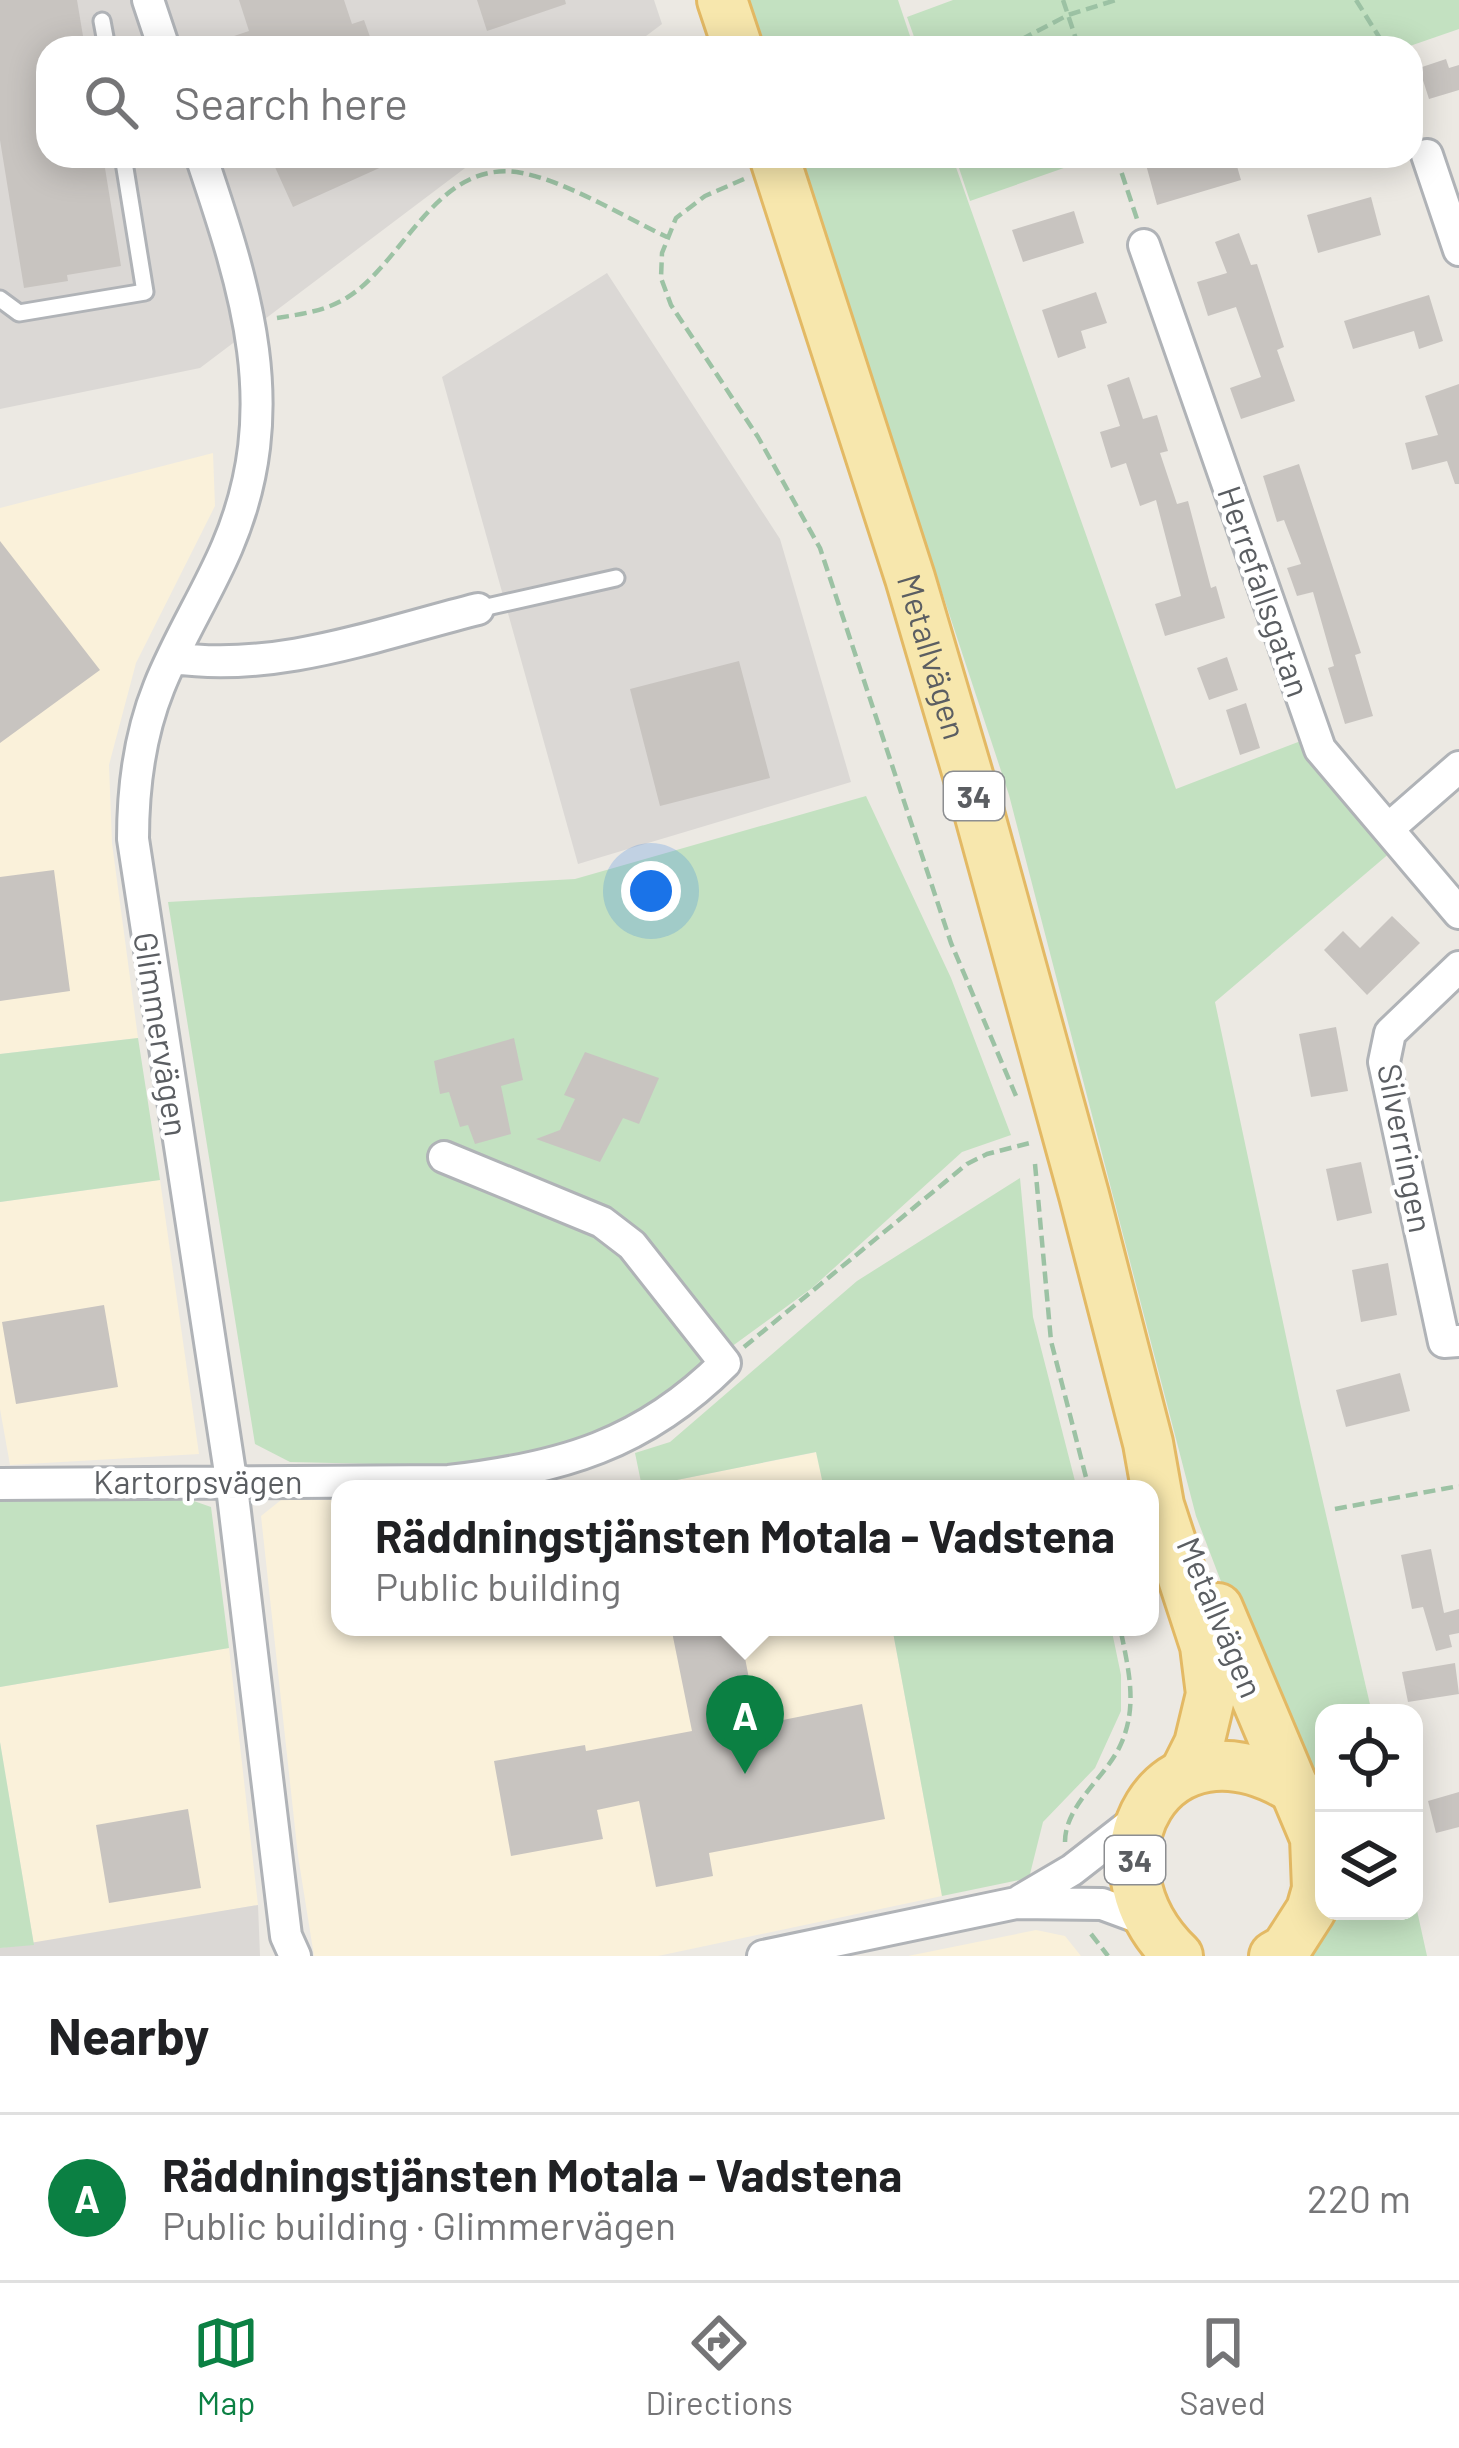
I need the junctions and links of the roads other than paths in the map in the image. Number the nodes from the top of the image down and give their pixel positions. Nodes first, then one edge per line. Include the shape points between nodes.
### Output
1 (148, 0) edge
2 (722, 0) edge
3 (102, 21) dead end
4 (104, 36) edge
5 (160, 36) edge
6 (734, 36) edge
7 (1426, 155) dead end
8 (126, 168) edge
9 (205, 168) edge
10 (768, 168) edge
11 (1144, 245) road end
12 (1459, 250) edge
13 (0, 298) edge
14 (616, 578) dead end
15 (478, 609) joint
16 (173, 658) junction
17 (1459, 767) edge
18 (1388, 829) junction
19 (1459, 913) edge
20 (1459, 967) edge
21 (444, 1157) dead end
22 (1459, 1341) edge
23 (1148, 1443) junction
24 (231, 1479) junction
25 (340, 1480) edge
26 (456, 1480) edge
27 (1156, 1480) edge
28 (0, 1484) edge
29 (1159, 1494) edge
30 (1185, 1772) junction
31 (1296, 1790) junction
32 (1140, 1817) junction
33 (1016, 1903) junction
34 (1164, 1939) edge
35 (288, 1949) edge
36 (1281, 1954) edge
37 (763, 1956) edge

1 - 5 street
2 - 6 main road
3 - 4 lane
7 - 12 street
8 - 13 lane via 146,292 19,313
9 - 16 street, Glimmervägen via 251,321 258,408 244,501
10 - 23 main road, Metallvägen / 34 via 910,578
11 - 18 street, Herrefallsgatan via 1320,749
14 - 15 lane
15 - 16 street via 283,658
16 - 24 street, Glimmervägen via 143,743 133,839
17 - 18 street
18 - 19 street
20 - 22 street, Silverringen via 1390,1033 1384,1062 1444,1342
21 - 26 street, Kartorpsvägen via 602,1222 632,1245 725,1363 630,1437 536,1468
23 - 27 main road, Metallvägen / 34
23 - 31 main road, Metallvägen / 34
24 - 25 street, Kartorpsvägen
24 - 28 street, Kartorpsvägen
24 - 35 street, Glimmervägen
29 - 30 main road, Metallvägen / 34 via 1210,1669 1205,1721
30 - 31 main road via 1244,1767
30 - 32 main road, 34
31 - 36 main road, 34 via 1315,1838 1317,1889
32 - 33 street
32 - 34 main road, 34 via 1138,1882
33 - 34 street via 1120,1908
33 - 37 street

